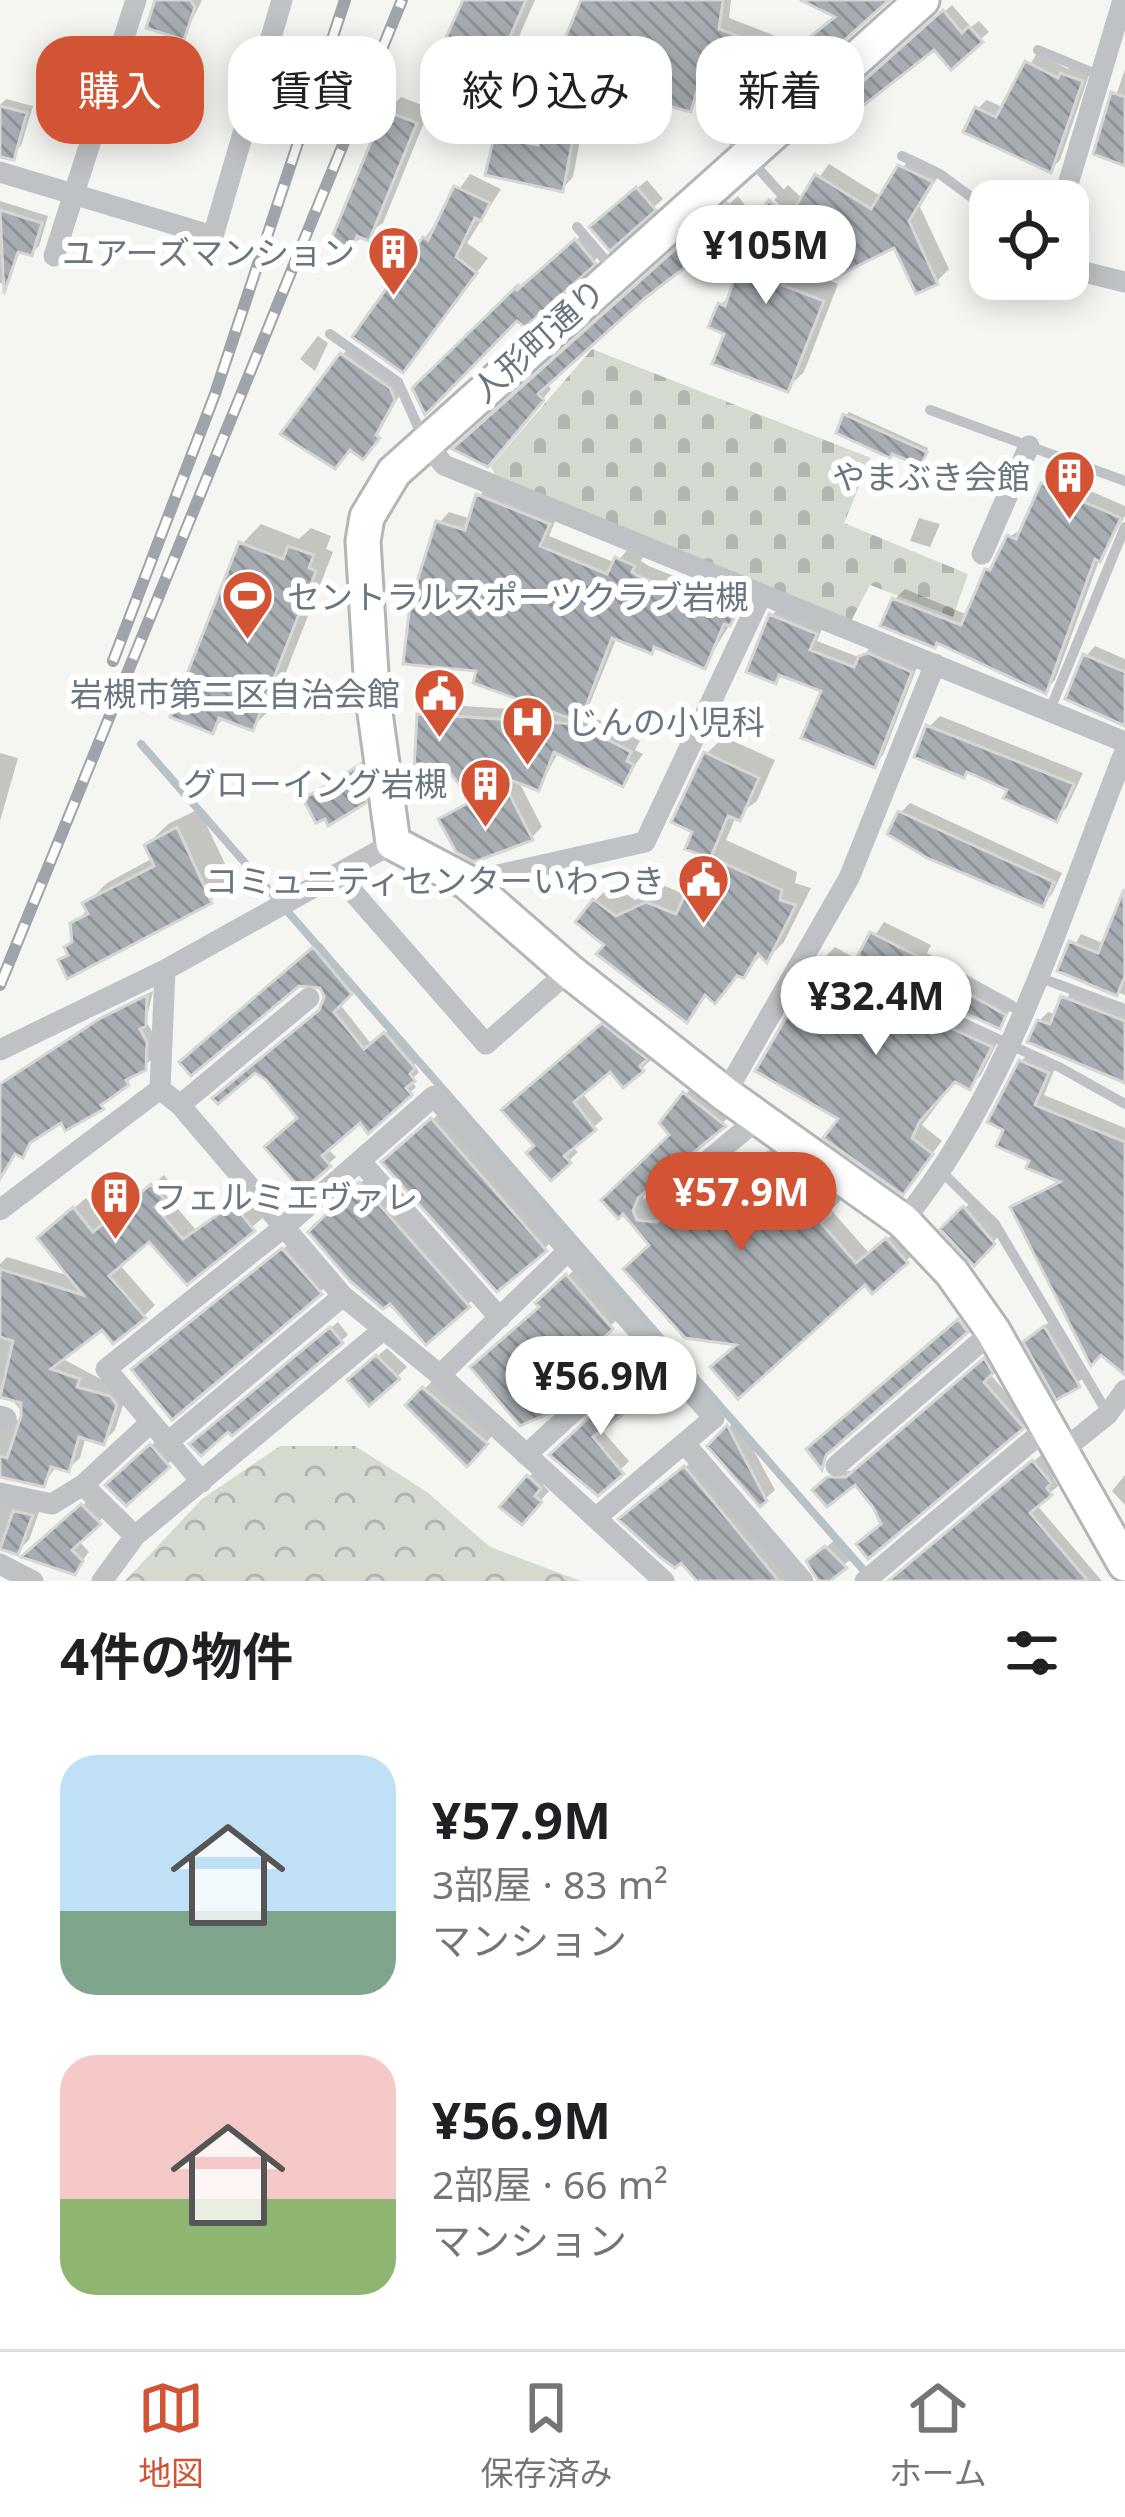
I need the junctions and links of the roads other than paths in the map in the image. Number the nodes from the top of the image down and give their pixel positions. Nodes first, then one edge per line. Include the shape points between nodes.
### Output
1 (136, 0) edge
2 (282, 0) edge
3 (922, 0) edge
4 (1123, 0) edge
5 (1038, 50) dead end
6 (1101, 76) junction
7 (735, 144) edge
8 (746, 156) junction
9 (902, 156) dead end
10 (0, 172) edge
11 (1069, 180) edge
12 (70, 193) junction
13 (969, 195) edge
14 (784, 197) dead end
15 (577, 227) dead end
16 (54, 256) dead end
17 (616, 272) junction
18 (1089, 273) edge
19 (1125, 282) edge
20 (330, 334) dead end
21 (930, 410) dead end
22 (424, 441) junction
23 (1029, 446) junction
24 (1125, 481) edge
25 (1125, 527) edge
26 (982, 554) dead end
27 (762, 594) junction
28 (935, 664) junction
29 (1049, 712) junction
30 (1125, 742) edge
31 (1125, 752) edge
32 (393, 843) junction
33 (338, 874) junction
34 (467, 882) junction
35 (165, 970) junction
36 (568, 971) junction
37 (1035, 976) junction
38 (862, 977) dead end
39 (958, 978) dead end
40 (309, 998) dead end
41 (1125, 1009) edge
42 (1020, 1010) junction
43 (1006, 1048) junction
44 (0, 1050) edge
45 (160, 1089) junction
46 (725, 1094) junction
47 (1125, 1104) edge
48 (180, 1105) junction
49 (759, 1118) junction
50 (361, 1162) junction
51 (944, 1173) junction
52 (0, 1210) edge
53 (649, 1210) dead end
54 (904, 1221) junction
55 (284, 1227) junction
56 (569, 1250) junction
57 (344, 1296) junction
58 (500, 1318) junction
59 (384, 1329) junction
60 (993, 1330) junction
61 (647, 1344) junction
62 (440, 1375) junction
63 (1125, 1390) edge
64 (1108, 1414) junction
65 (149, 1424) junction
66 (1055, 1439) junction
67 (167, 1442) junction
68 (686, 1445) junction
69 (526, 1455) junction
70 (836, 1466) dead end
71 (202, 1482) junction
72 (83, 1485) junction
73 (0, 1493) edge
74 (598, 1516) junction
75 (135, 1536) junction
76 (0, 1564) edge
77 (1125, 1564) edge
78 (33, 1581) edge
79 (102, 1581) edge
80 (664, 1581) edge
81 (803, 1581) edge
82 (865, 1581) edge

1 - 12 street
2 - 12 street via 213,236
3 - 8 street, 人形町通り
4 - 6 street
5 - 6 lane
6 - 11 street
7 - 8 lane
8 - 14 lane
8 - 17 street, 人形町通り
9 - 13 lane
10 - 12 street
12 - 16 street
15 - 17 lane
17 - 22 street, 人形町通り
18 - 19 street
20 - 22 lane via 398,382
21 - 23 lane
22 - 27 street via 444,465
22 - 32 street, 人形町通り via 376,499 363,542
23 - 24 lane
23 - 26 street
25 - 29 lane
27 - 28 street
27 - 34 street via 644,842
28 - 29 street
28 - 46 street via 849,878
29 - 30 street
31 - 37 street
32 - 33 street
32 - 34 street
33 - 35 street
33 - 36 street via 486,1044
34 - 36 street
35 - 44 street
35 - 45 street
36 - 46 street
37 - 41 lane
37 - 42 street
38 - 43 lane
39 - 42 lane
40 - 48 street
42 - 43 street
43 - 47 lane
43 - 51 street
45 - 48 street
45 - 52 street
46 - 49 street
48 - 55 street
49 - 53 street
49 - 54 street
50 - 55 street
50 - 56 street via 434,1096
50 - 58 street
51 - 54 street
51 - 64 lane via 995,1224
54 - 60 street
55 - 57 street
55 - 65 street via 106,1369
56 - 58 street
56 - 61 street
57 - 59 street
57 - 67 street
58 - 62 street
59 - 62 street
59 - 71 street
60 - 66 street
60 - 70 street
61 - 68 street via 714,1418
61 - 69 street
62 - 69 street
63 - 64 street
64 - 66 street
65 - 67 street
65 - 72 street
66 - 77 street
66 - 82 street
67 - 71 street
68 - 74 street
68 - 81 street
69 - 74 street
71 - 75 street
72 - 73 street via 52,1504
72 - 75 street
74 - 80 street
75 - 79 street
76 - 78 street

